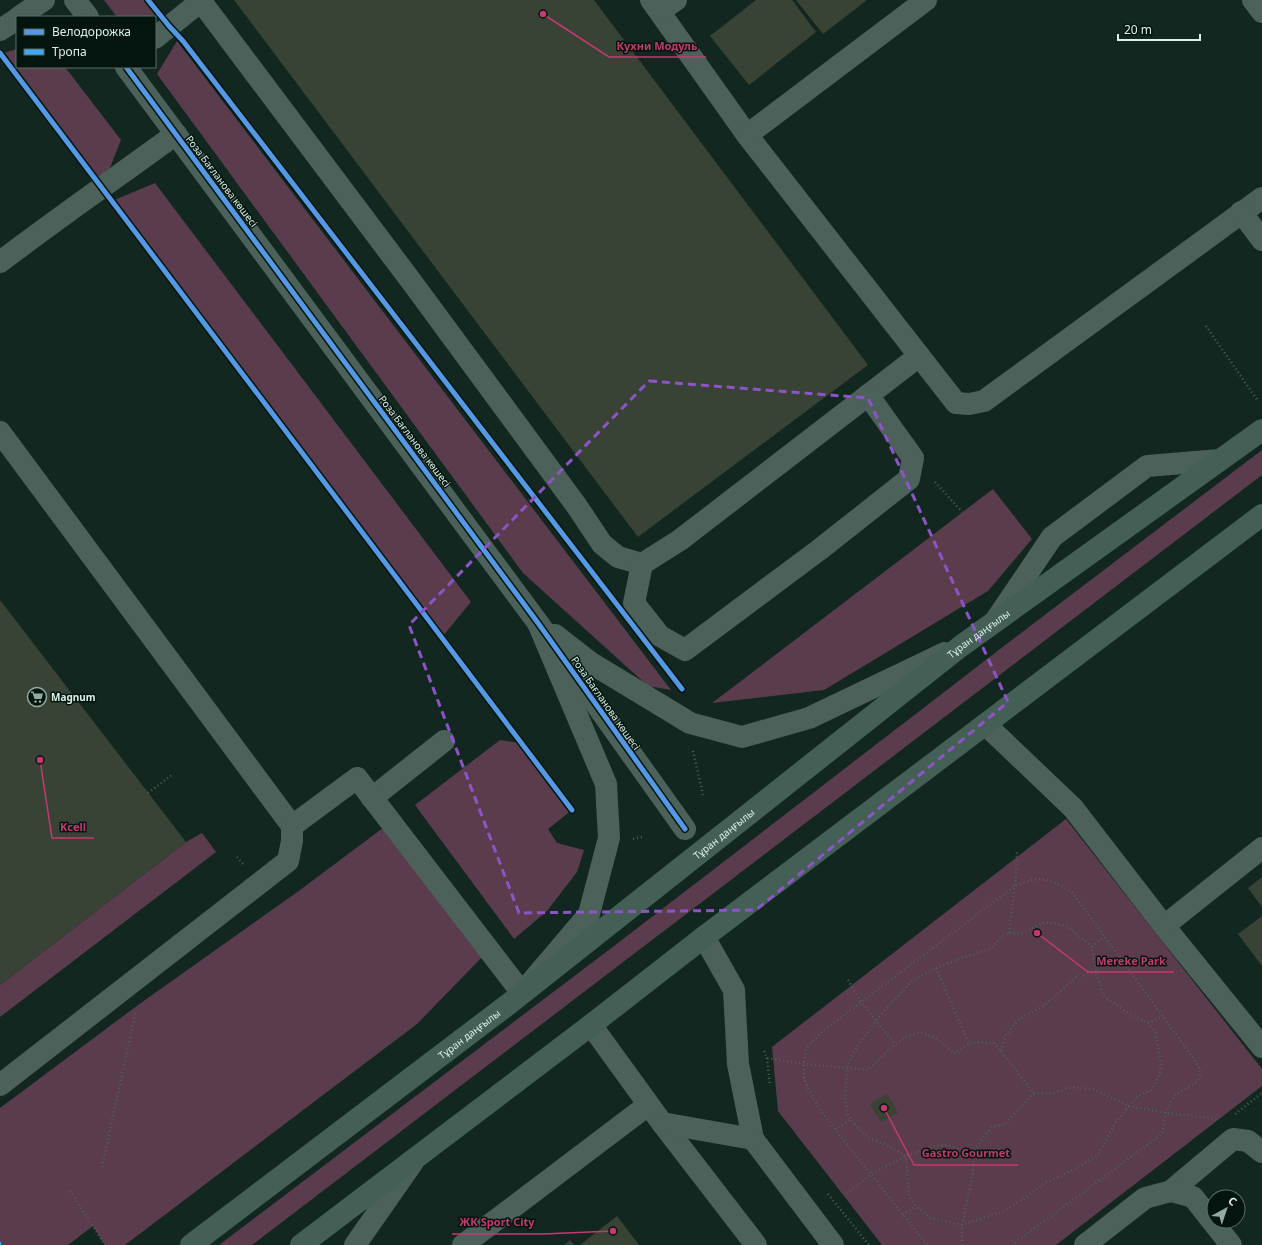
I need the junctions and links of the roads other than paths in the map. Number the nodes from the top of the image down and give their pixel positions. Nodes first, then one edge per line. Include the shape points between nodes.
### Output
1 (44, 0) edge
2 (75, 0) edge
3 (926, 0) edge
4 (1253, 0) edge
5 (200, 1) edge
6 (662, 4) edge
7 (1262, 12) edge
8 (21, 16) edge
9 (87, 16) edge
10 (16, 19) edge
11 (0, 30) edge
12 (156, 37) edge
13 (127, 68) edge
14 (176, 134) junction
15 (747, 135) junction
16 (1262, 198) edge
17 (1241, 212) junction
18 (1262, 240) edge
19 (0, 262) edge
20 (919, 356) junction
21 (868, 395) junction
22 (1262, 430) edge
23 (0, 432) edge
24 (1220, 460) junction
25 (1262, 515) edge
26 (642, 564) junction
27 (996, 620) junction
28 (538, 623) junction
29 (961, 646) junction
30 (986, 725) junction
31 (444, 741) dead end
32 (372, 798) junction
33 (292, 826) junction
34 (685, 829) dead end
35 (1262, 848) edge
36 (1164, 926) junction
37 (704, 937) junction
38 (522, 993) junction
39 (591, 1025) junction
40 (1262, 1048) edge
41 (0, 1085) edge
42 (648, 1105) junction
43 (662, 1123) junction
44 (753, 1139) junction
45 (1262, 1152) edge
46 (416, 1158) junction
47 (1171, 1191) junction
48 (190, 1245) edge
49 (301, 1245) edge
50 (355, 1245) edge
51 (463, 1245) edge
52 (756, 1245) edge
53 (833, 1245) edge
54 (1084, 1245) edge
55 (1231, 1245) edge

1 - 8 street
2 - 9 street
3 - 15 street
4 - 7 street
5 - 12 street
5 - 26 street via 414,284 602,544 618,557
6 - 15 street
10 - 11 street
13 - 14 street, Роза Бағланова көшесі
14 - 19 street
14 - 28 street, Роза Бағланова көшесі
15 - 20 street
16 - 17 street
17 - 18 street
17 - 20 street via 984,401 956,403
20 - 21 street
21 - 26 street via 680,540
21 - 26 street via 913,458 909,479 685,650 660,636 634,603
22 - 24 main road, Тұран даңғылы
23 - 33 street
24 - 27 main road, Тұран даңғылы
24 - 27 street via 1147,466 1052,537
25 - 30 main road
27 - 29 main road, Тұран даңғылы
28 - 29 street via 591,663 690,723 742,737 809,718
28 - 34 street, Роза Бағланова көшесі
28 - 38 street via 606,784 609,838 590,914
29 - 38 main road, Тұран даңғылы
30 - 36 street via 1073,808
30 - 37 main road
31 - 32 street
32 - 33 street via 357,778
32 - 38 street
33 - 41 street via 288,861
35 - 36 street
36 - 40 street
37 - 39 main road
37 - 44 street via 734,990 738,1064
38 - 48 main road, Тұран даңғылы
39 - 42 street
39 - 46 main road
42 - 43 street
42 - 51 street
43 - 44 street
43 - 52 street
44 - 53 street
45 - 47 street via 1248,1140 1233,1139
46 - 49 main road
46 - 50 street
47 - 54 street via 1145,1198
47 - 55 street via 1192,1197

